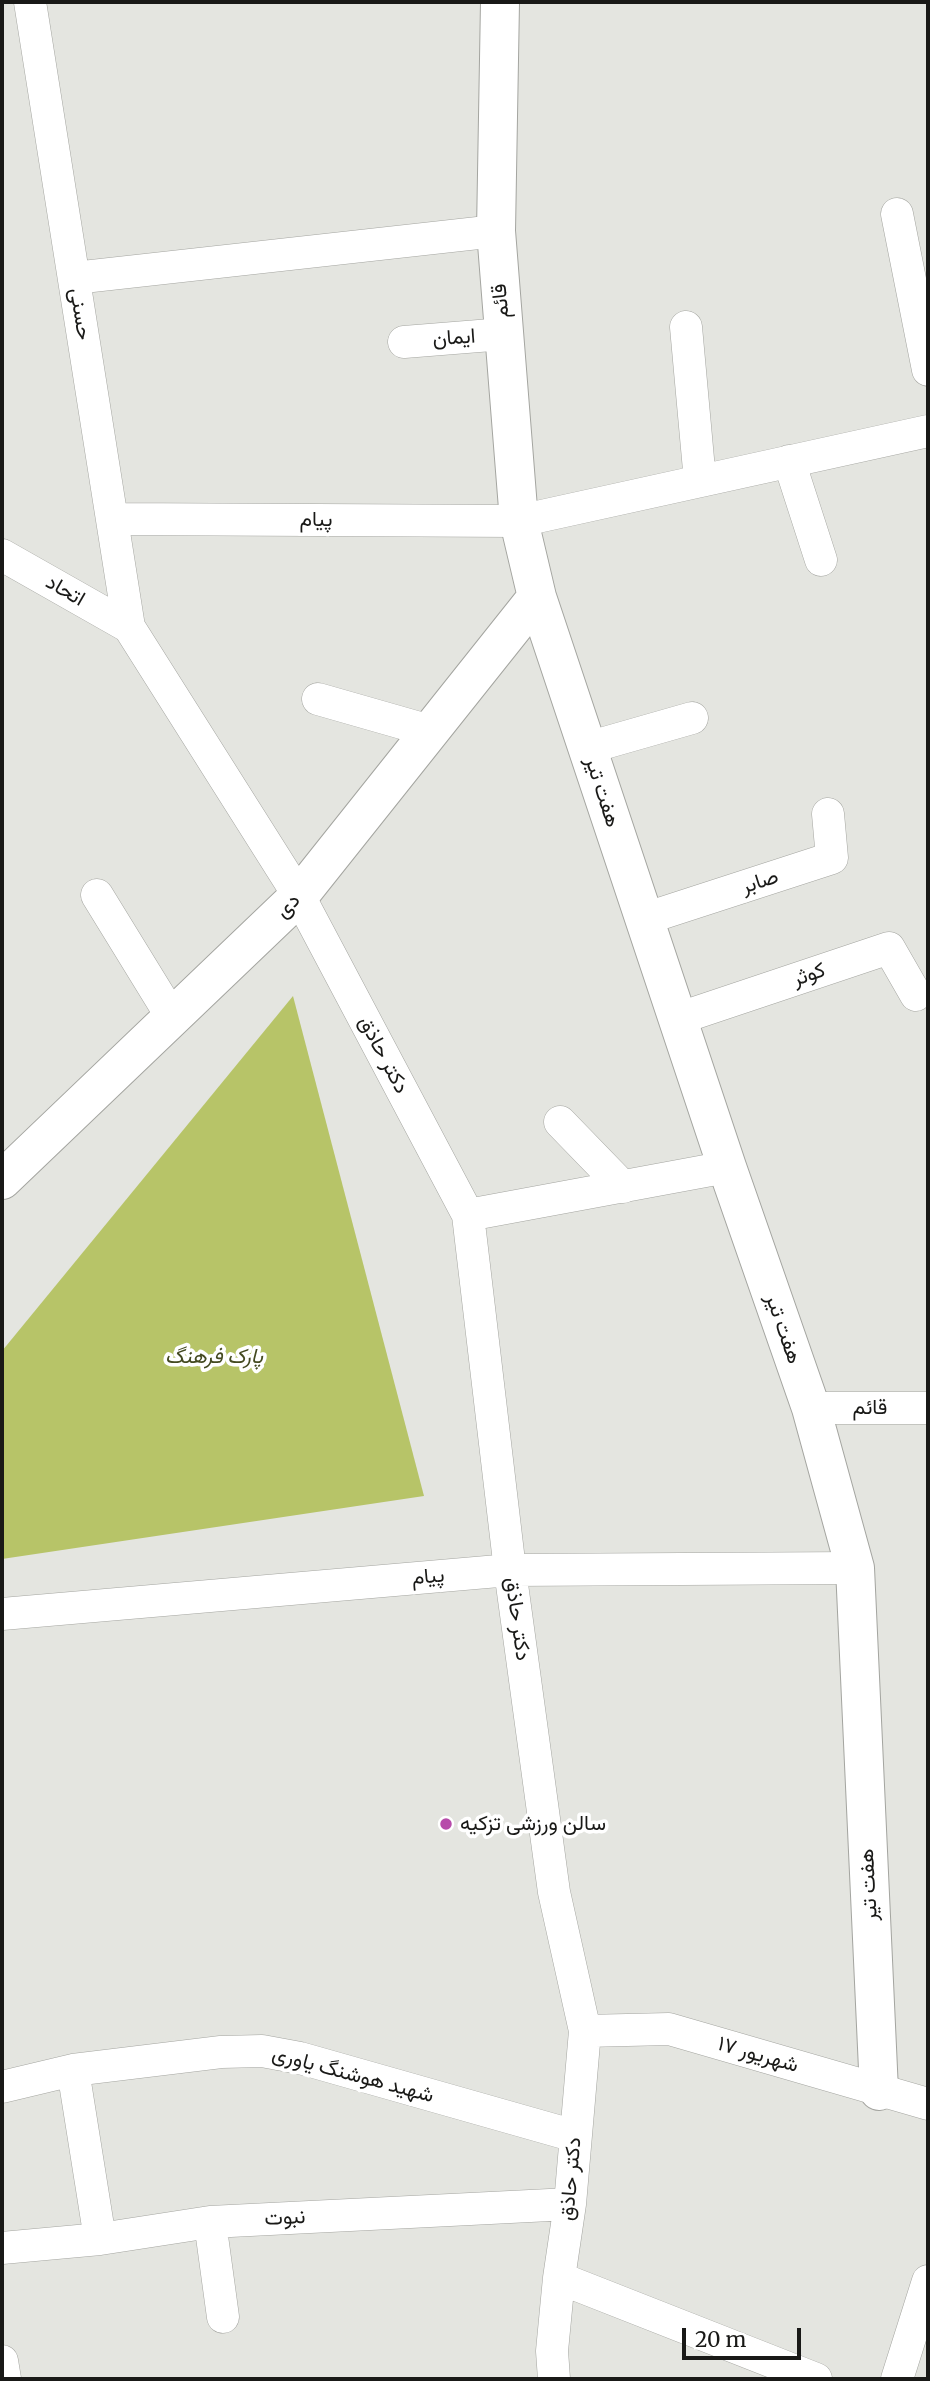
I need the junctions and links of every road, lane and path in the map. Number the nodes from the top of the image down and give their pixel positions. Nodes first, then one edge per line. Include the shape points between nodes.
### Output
1 (30, 2) edge
2 (500, 2) edge
3 (897, 214) dead end
4 (496, 231) junction
5 (74, 278) junction
6 (687, 327) dead end
7 (504, 334) junction
8 (404, 342) dead end
9 (928, 370) edge
10 (928, 431) edge
11 (789, 461) junction
12 (700, 481) junction
13 (112, 519) junction
14 (519, 522) junction
15 (2, 555) edge
16 (821, 560) dead end
17 (537, 597) junction
18 (129, 627) junction
19 (318, 699) dead end
20 (692, 718) dead end
21 (430, 731) junction
22 (587, 748) junction
23 (828, 814) dead end
24 (97, 895) dead end
25 (299, 896) junction
26 (644, 919) junction
27 (915, 995) dead end
28 (172, 1017) junction
29 (677, 1019) junction
30 (560, 1122) dead end
31 (727, 1167) junction
32 (2, 1180) edge
33 (624, 1186) junction
34 (468, 1215) junction
35 (811, 1408) junction
36 (928, 1408) edge
37 (855, 1568) junction
38 (510, 1570) junction
39 (2, 1614) edge
40 (585, 2031) junction
41 (73, 2070) junction
42 (2, 2087) edge
43 (878, 2091) junction
44 (928, 2104) edge
45 (575, 2136) junction
46 (570, 2204) junction
47 (210, 2222) junction
48 (100, 2239) junction
49 (2, 2248) edge
50 (559, 2278) junction
51 (928, 2281) edge
52 (223, 2318) dead end
53 (2, 2361) edge
54 (5, 2379) edge
55 (554, 2379) edge
56 (816, 2379) edge
57 (897, 2379) edge

1 - 5 street, حسنی
2 - 4 street, قائم
3 - 9 street
4 - 5 street
4 - 7 street, قائم
5 - 13 street, حسنی
6 - 12 street
7 - 8 street, ایمان
7 - 14 street, قائم
10 - 11 street, پیام
11 - 12 street, پیام
11 - 16 street
12 - 14 street, پیام
13 - 14 street, پیام
13 - 18 street, حسنی
14 - 17 street, قائم
15 - 18 street, اتحاد
17 - 21 street, دی
17 - 22 street, هفت تیر
18 - 25 street, دکتر حاذق
19 - 21 street
20 - 22 street
21 - 25 street, دی
22 - 26 street, هفت تیر
23 - 26 street, صابر via 832,859
24 - 28 street
25 - 28 street, دی
25 - 34 street, دکتر حاذق
26 - 29 street, هفت تیر
27 - 29 street, کوثر via 889,947
28 - 32 street, دی
29 - 31 street, هفت تیر
30 - 33 street
31 - 33 street
31 - 35 street, هفت تیر
33 - 34 street
34 - 38 street, دکتر حاذق
35 - 36 street, قائم
35 - 37 street, هفت تیر
37 - 38 street, پیام
37 - 43 street, هفت تیر
38 - 39 street, پیام
38 - 40 street, دکتر حاذق via 554,1892
40 - 43 street, ۱۷ شهریور via 669,2029
40 - 45 street, دکتر حاذق
41 - 42 street, شهید هوشنگ یاوری
41 - 45 street, شهید هوشنگ یاوری via 261,2051
41 - 48 street
43 - 44 street, ۱۷ شهریور
45 - 46 street, دکتر حاذق
46 - 47 street, نبوت
46 - 50 street, دکتر حاذق
47 - 48 street, نبوت
47 - 52 street
48 - 49 street, نبوت
50 - 55 street, دکتر حاذق
50 - 56 street
51 - 57 street
53 - 54 street

